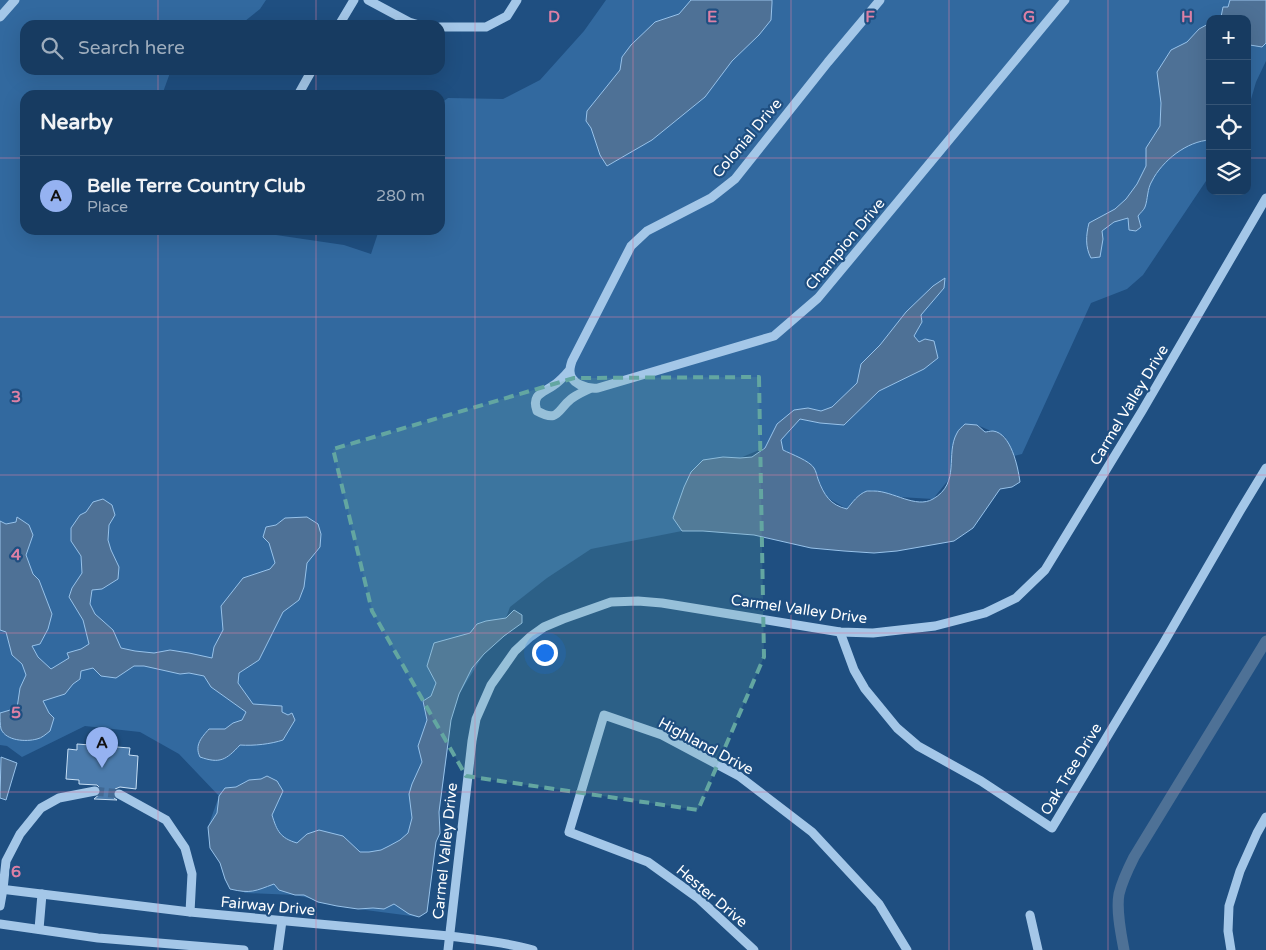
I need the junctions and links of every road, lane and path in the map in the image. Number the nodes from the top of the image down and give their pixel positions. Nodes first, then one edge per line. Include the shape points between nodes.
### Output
1 (15, 0) edge
2 (354, 0) edge
3 (368, 0) edge
4 (517, 0) edge
5 (880, 0) edge
6 (1065, 0) edge
7 (0, 17) edge
8 (342, 20) edge
9 (405, 20) edge
10 (445, 27) edge
11 (309, 75) edge
12 (301, 90) edge
13 (1266, 198) edge
14 (571, 375) junction
15 (589, 388) junction
16 (1266, 468) edge
17 (840, 632) junction
18 (95, 791) tunnel mouth
19 (119, 794) tunnel mouth
20 (1266, 817) edge
21 (569, 832) joint
22 (2, 889) edge
23 (42, 894) junction
24 (0, 906) edge
25 (190, 912) junction
26 (1030, 914) dead end
27 (282, 921) junction
28 (0, 924) edge
29 (38, 929) junction
30 (450, 936) junction
31 (244, 950) edge
32 (278, 950) edge
33 (448, 950) edge
34 (533, 950) edge
35 (754, 950) edge
36 (906, 950) edge
37 (1038, 950) edge
38 (1231, 950) edge

1 - 7 street
2 - 8 street
3 - 9 street
4 - 10 street via 508,16 486,26
5 - 14 street, Colonial Drive via 735,179 712,198 647,231 631,246 572,362
6 - 15 street, Champion Drive via 818,298 774,336
11 - 12 street
13 - 17 street, Carmel Valley Drive via 1045,570 1016,598 985,613 935,626 873,633
14 - 15 street via 580,385
14 - 15 street via 541,392 535,405 537,412 553,416
16 - 17 street, Oak Tree Drive via 1052,828 981,781 918,746 897,728 865,689
17 - 30 street, Carmel Valley Drive via 638,601 611,602 587,610 544,627 530,637 515,651 491,684 476,719
18 - 22 street via 59,798 41,808 20,834 6,861
19 - 25 street via 166,820 185,848 192,874
20 - 38 street via 1240,871 1229,906
21 - 35 street, Hester Drive via 648,862 698,898
21 - 36 street, Highland Drive via 604,715 662,735 739,776 812,832 879,904
22 - 23 street, Fairway Drive
22 - 24 street
23 - 25 street, Fairway Drive
23 - 29 street
25 - 27 street, Fairway Drive
26 - 37 street
27 - 30 street, Fairway Drive
27 - 32 street
28 - 29 street
29 - 31 street via 98,938
30 - 33 street, Carmel Valley Drive
30 - 34 street, Fairway Drive

